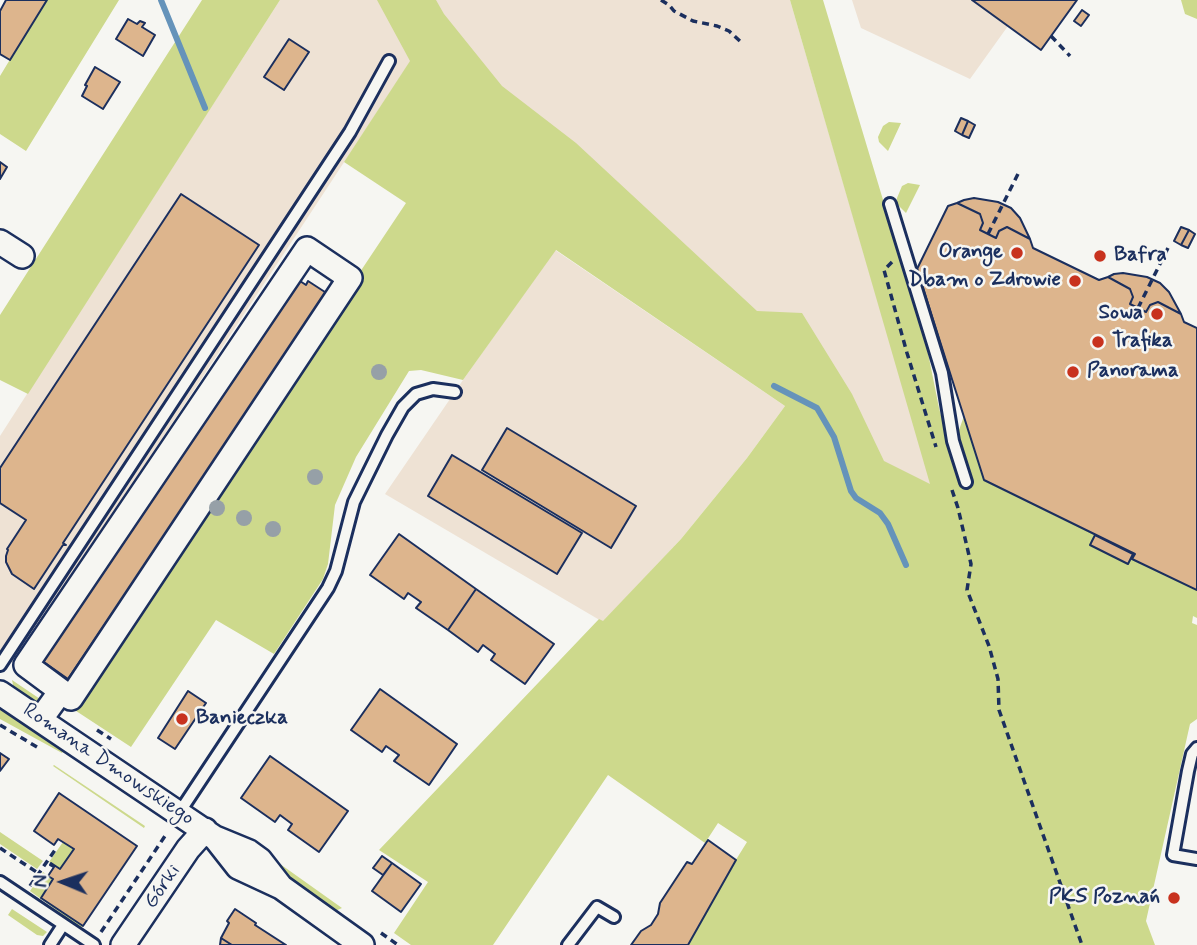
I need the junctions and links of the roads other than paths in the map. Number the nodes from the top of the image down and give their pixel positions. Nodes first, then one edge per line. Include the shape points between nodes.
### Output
1 (389, 61) dead end
2 (890, 204) dead end
3 (0, 242) edge
4 (22, 256) dead end
5 (455, 392) dead end
6 (966, 482) dead end
7 (0, 665) edge
8 (61, 691) junction
9 (0, 693) edge
10 (40, 720) junction
11 (1197, 748) edge
12 (179, 813) junction
13 (210, 834) junction
14 (1197, 859) edge
15 (0, 882) edge
16 (614, 917) dead end
17 (63, 925) junction
18 (50, 945) edge
19 (93, 945) edge
20 (123, 945) edge
21 (362, 945) edge
22 (568, 945) edge

1 - 7 lane via 350,132
2 - 6 lane via 942,373 953,441
3 - 4 street
5 - 12 lane via 425,391 403,407 354,502 328,588
8 - 8 street via 71,698 350,278 307,249 26,665
8 - 10 street
9 - 10 street, Romana Dmowskiego
10 - 12 street, Romana Dmowskiego
11 - 14 lane via 1188,771 1173,855
12 - 13 street, Romana Dmowskiego
13 - 20 street, Górki via 188,849
13 - 21 street, Romana Dmowskiego via 238,867 281,887
15 - 17 lane
16 - 22 lane via 597,906
17 - 18 lane
17 - 19 lane

